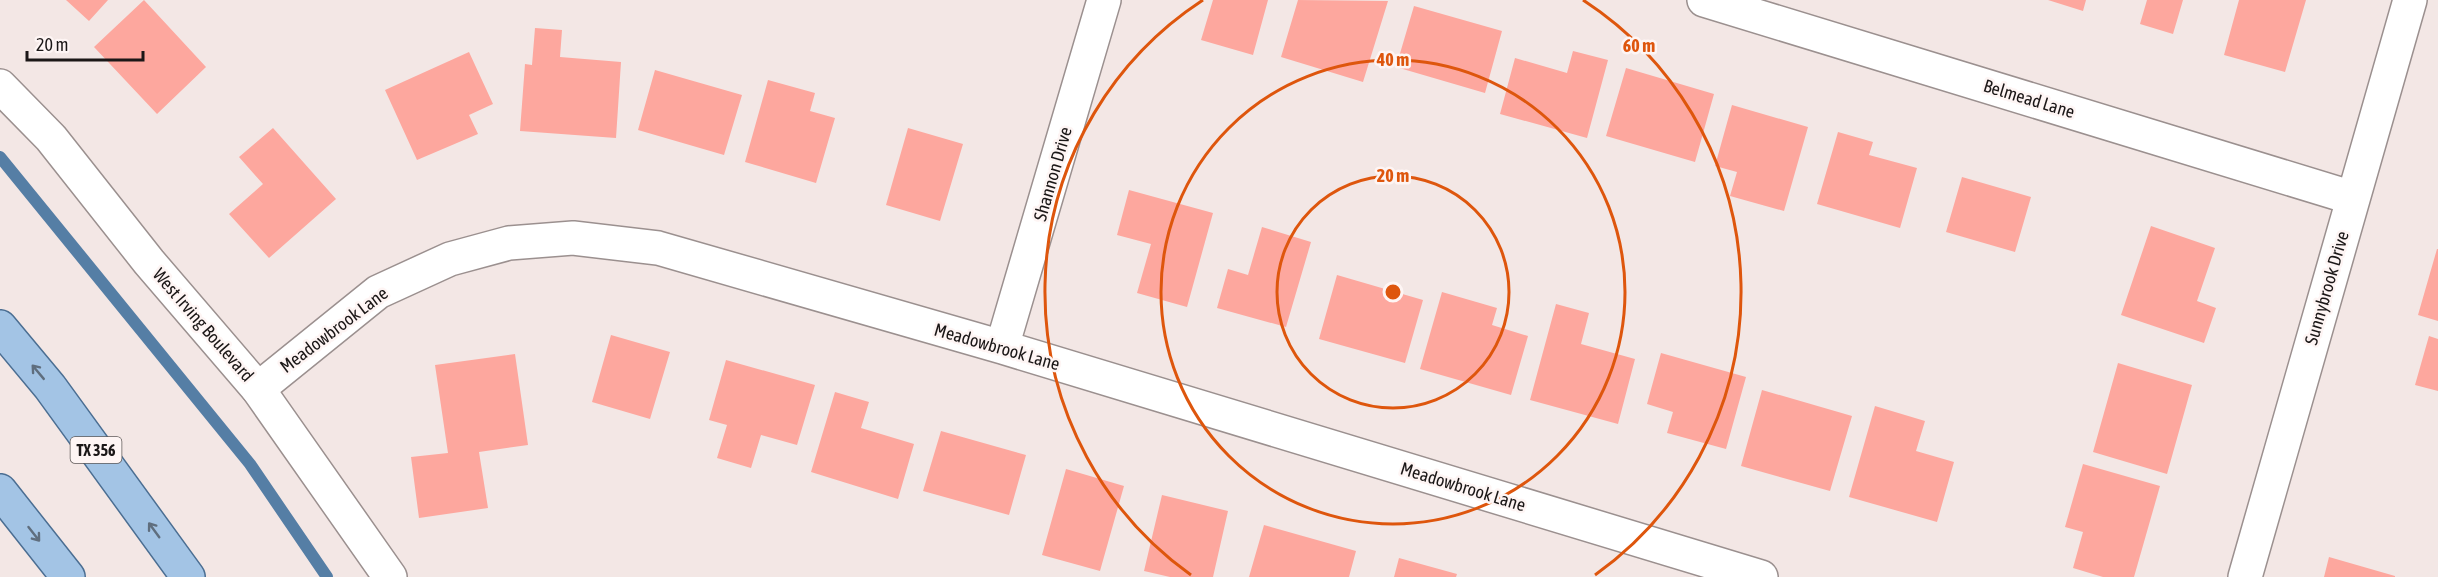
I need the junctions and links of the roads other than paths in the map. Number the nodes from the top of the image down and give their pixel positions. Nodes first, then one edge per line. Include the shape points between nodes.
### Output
1 (1104, 0) edge
2 (1704, 0) edge
3 (2410, 0) edge
4 (0, 86) edge
5 (2353, 198) junction
6 (0, 327) edge
7 (1002, 347) junction
8 (258, 389) junction
9 (0, 491) edge
10 (68, 577) edge
11 (188, 577) edge
12 (390, 577) edge
13 (1761, 577) edge
14 (2245, 577) edge

1 - 7 street, Shannon Drive
2 - 5 street, Belmead Lane
3 - 5 street, Sunnybrook Drive
4 - 8 street, West Irving Boulevard via 51,138 149,262
5 - 14 street, Sunnybrook Drive
11 -> 6 main road, TX 356 via 50,387
7 - 8 street, Meadowbrook Lane via 658,248 573,238 509,243 450,259 378,292
7 - 13 street, Meadowbrook Lane
8 - 12 street, West Irving Boulevard
9 -> 10 main road

